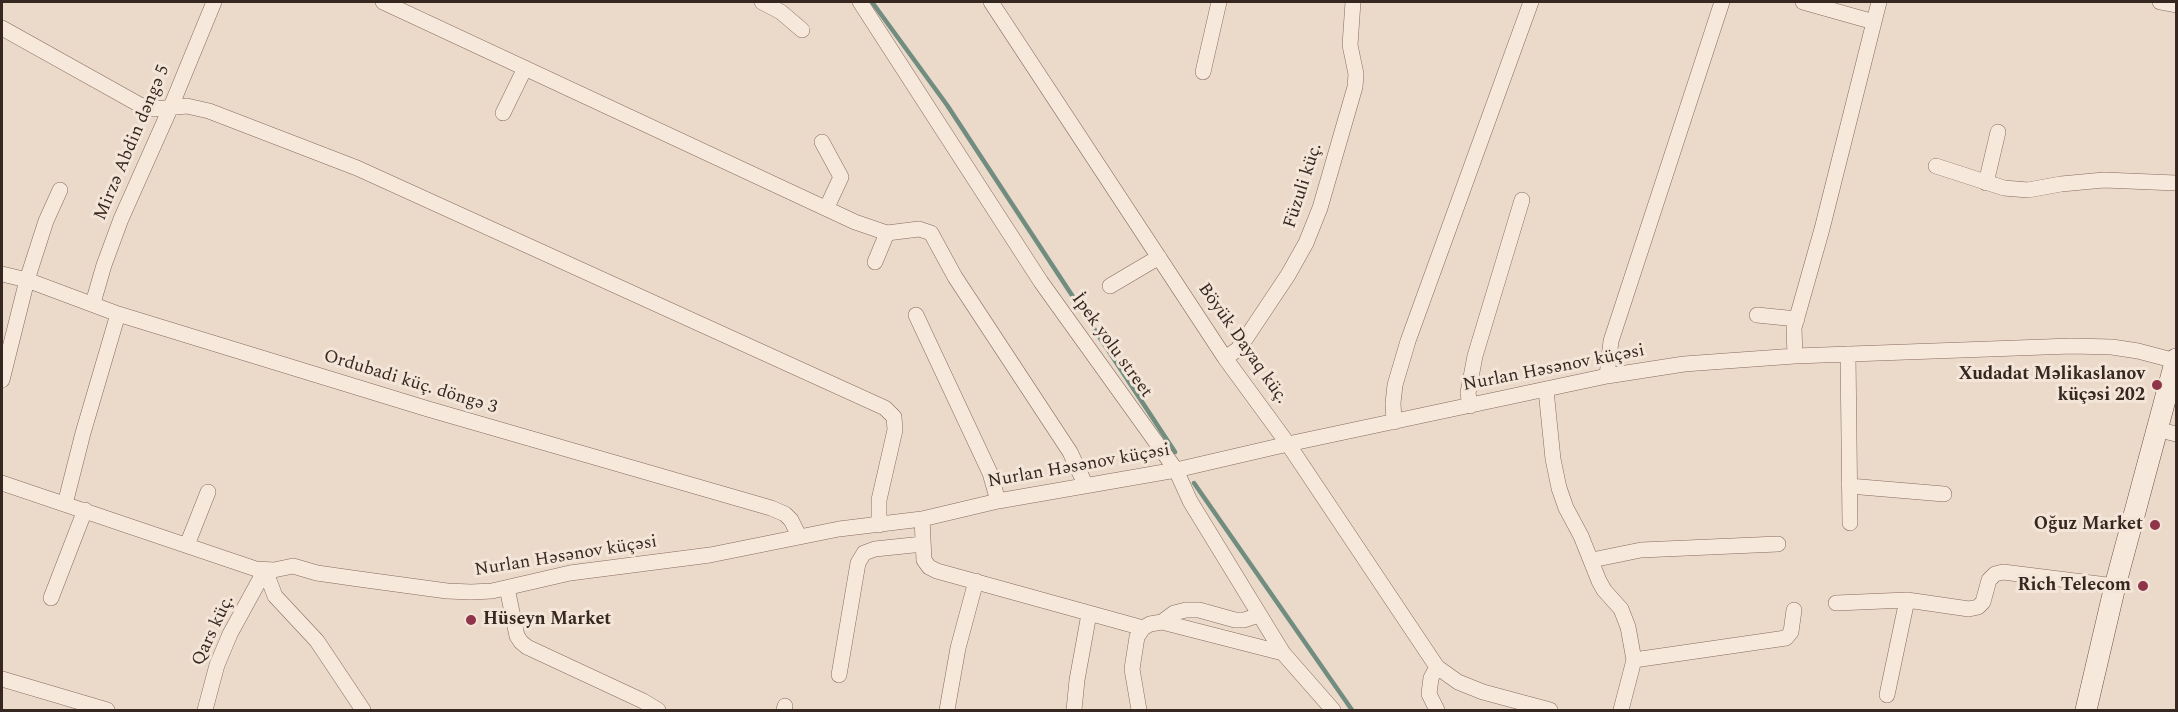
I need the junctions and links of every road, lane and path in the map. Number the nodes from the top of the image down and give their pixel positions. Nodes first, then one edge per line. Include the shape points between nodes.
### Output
1 (214, 2) edge
2 (383, 2) edge
3 (762, 2) edge
4 (860, 2) edge
5 (991, 2) edge
6 (1219, 2) edge
7 (1353, 2) edge
8 (1531, 2) edge
9 (1722, 2) edge
10 (1803, 2) edge
11 (1879, 2) edge
12 (2160, 2) edge
13 (2176, 5) edge
14 (1874, 22) junction
15 (2, 28) edge
16 (802, 30) dead end
17 (525, 68) junction
18 (1203, 72) dead end
19 (170, 109) junction
20 (503, 113) dead end
21 (1998, 132) dead end
22 (822, 142) dead end
23 (1936, 166) dead end
24 (1986, 183) junction
25 (2176, 183) edge
26 (60, 190) dead end
27 (1522, 200) dead end
28 (827, 207) junction
29 (887, 233) junction
30 (1159, 258) junction
31 (875, 261) dead end
32 (2, 273) edge
33 (27, 280) junction
34 (1110, 286) dead end
35 (93, 303) junction
36 (118, 314) junction
37 (916, 315) dead end
38 (1757, 315) dead end
39 (1797, 319) junction
40 (1848, 354) junction
41 (1795, 356) junction
42 (1225, 358) junction
43 (2176, 360) edge
44 (1608, 376) junction
45 (2, 380) edge
46 (1546, 390) junction
47 (1470, 406) junction
48 (1394, 422) junction
49 (2166, 432) edge
50 (1288, 444) junction
51 (1176, 470) junction
52 (2, 483) edge
53 (1086, 486) junction
54 (1849, 486) junction
55 (208, 492) dead end
56 (1944, 494) dead end
57 (998, 501) junction
58 (65, 504) junction
59 (85, 510) junction
60 (922, 519) junction
61 (1850, 523) dead end
62 (879, 525) junction
63 (799, 536) junction
64 (923, 544) junction
65 (1778, 544) dead end
66 (187, 545) junction
67 (1592, 560) junction
68 (265, 570) junction
69 (976, 582) junction
70 (2115, 586) junction
71 (507, 588) junction
72 (51, 598) dead end
73 (1907, 600) junction
74 (1836, 603) dead end
75 (1794, 610) dead end
76 (1089, 614) junction
77 (1259, 615) junction
78 (1162, 622) junction
79 (1143, 628) junction
80 (1283, 653) junction
81 (1634, 660) junction
82 (1437, 667) junction
83 (839, 675) dead end
84 (2, 679) edge
85 (1887, 695) dead end
86 (71, 705) edge
87 (108, 711) edge
88 (205, 711) edge
89 (363, 711) edge
90 (658, 711) edge
91 (946, 711) edge
92 (1074, 711) edge
93 (1139, 711) edge
94 (1333, 711) edge
95 (1437, 711) edge
96 (1550, 711) edge
97 (1621, 711) edge
98 (2086, 711) edge

1 - 19 street, Mirzə Abdin dəngə 5
2 - 17 street
3 - 16 street
4 - 51 street, İpek yolu street via 1041,282
5 - 30 street, Böyük Dayaq küç.
6 - 18 street
7 - 42 street, Füzuli küç. via 1350,45 1355,87 1320,208 1288,276 1244,341
8 - 48 street via 1408,341 1395,385
9 - 44 street via 1611,341
10 - 14 street
11 - 14 street
12 - 13 street
14 - 39 street
15 - 19 street via 140,105
17 - 20 street
17 - 28 street
19 - 35 street, Mirzə Abdin dəngə 5 via 121,219
19 - 62 street via 187,106 209,111 357,168 885,408 894,417 895,430 879,500
21 - 24 street
22 - 28 street via 841,177
23 - 24 street
24 - 25 street via 2028,190 2104,180
26 - 33 street
27 - 47 street via 1475,356 1468,393
28 - 29 street
29 - 31 street
29 - 53 street via 919,229 931,233 954,277 1070,452
30 - 34 street
30 - 42 street, Böyük Dayaq küç.
32 - 33 street, Ordubadi küç. döngə 3
33 - 35 street, Ordubadi küç. döngə 3
33 - 45 street
35 - 36 street, Ordubadi küç. döngə 3
36 - 58 street
36 - 63 street, Ordubadi küç. döngə 3 via 771,508 791,520
37 - 57 street via 990,473
38 - 39 street
39 - 41 street via 1793,337
40 - 41 street, Nurlan Həsənov küçəsi
40 - 43 street, Nurlan Həsənov küçəsi via 2091,347 2138,351
40 - 54 street
41 - 44 street, Nurlan Həsənov küçəsi via 1720,360
42 - 50 street, Böyük Dayaq küç.
43 - 49 street
44 - 46 street, Nurlan Həsənov küçəsi
46 - 47 street, Nurlan Həsənov küçəsi
46 - 67 street via 1559,488
47 - 48 street, Nurlan Həsənov küçəsi
48 - 50 street, Nurlan Həsənov küçəsi
49 - 70 street
50 - 51 street, Nurlan Həsənov küçəsi
50 - 82 street, Böyük Dayaq küç.
51 - 53 street, Nurlan Həsənov küçəsi
51 - 77 street, İpek yolu street via 1190,501
52 - 58 street, Nurlan Həsənov küçəsi
53 - 57 street, Nurlan Həsənov küçəsi
54 - 56 street
54 - 61 street
55 - 66 street
57 - 60 street, Nurlan Həsənov küçəsi
58 - 59 street, Nurlan Həsənov küçəsi
59 - 66 street, Nurlan Həsənov küçəsi
59 - 72 street
60 - 62 street, Nurlan Həsənov küçəsi
60 - 64 street
62 - 63 street, Nurlan Həsənov küçəsi
63 - 71 street, Nurlan Həsənov küçəsi via 710,555 570,573
64 - 69 street via 924,560 929,567
64 - 83 street via 864,553 858,563
65 - 67 street via 1641,550
66 - 68 street, Nurlan Həsənov küçəsi via 239,565
67 - 81 street via 1604,590 1622,609
68 - 71 street, Nurlan Həsənov küçəsi via 293,566 447,591
68 - 88 street, Qars küç. via 230,634
68 - 89 street via 275,596 317,641
69 - 76 street
69 - 91 street
70 - 73 street via 2003,572 1989,580 1978,607
70 - 98 street
71 - 90 street via 517,636 526,647
73 - 74 street
73 - 85 street
75 - 81 street via 1791,632 1786,638
76 - 79 street
76 - 92 street
77 - 78 street via 1235,620 1186,610
77 - 80 street, İpek yolu street
78 - 79 street
78 - 80 street
79 - 93 street via 1137,637 1132,669
80 - 94 street, İpek yolu street
81 - 97 street
82 - 95 street via 1429,694
82 - 96 street via 1458,682
84 - 86 street
86 - 87 street

